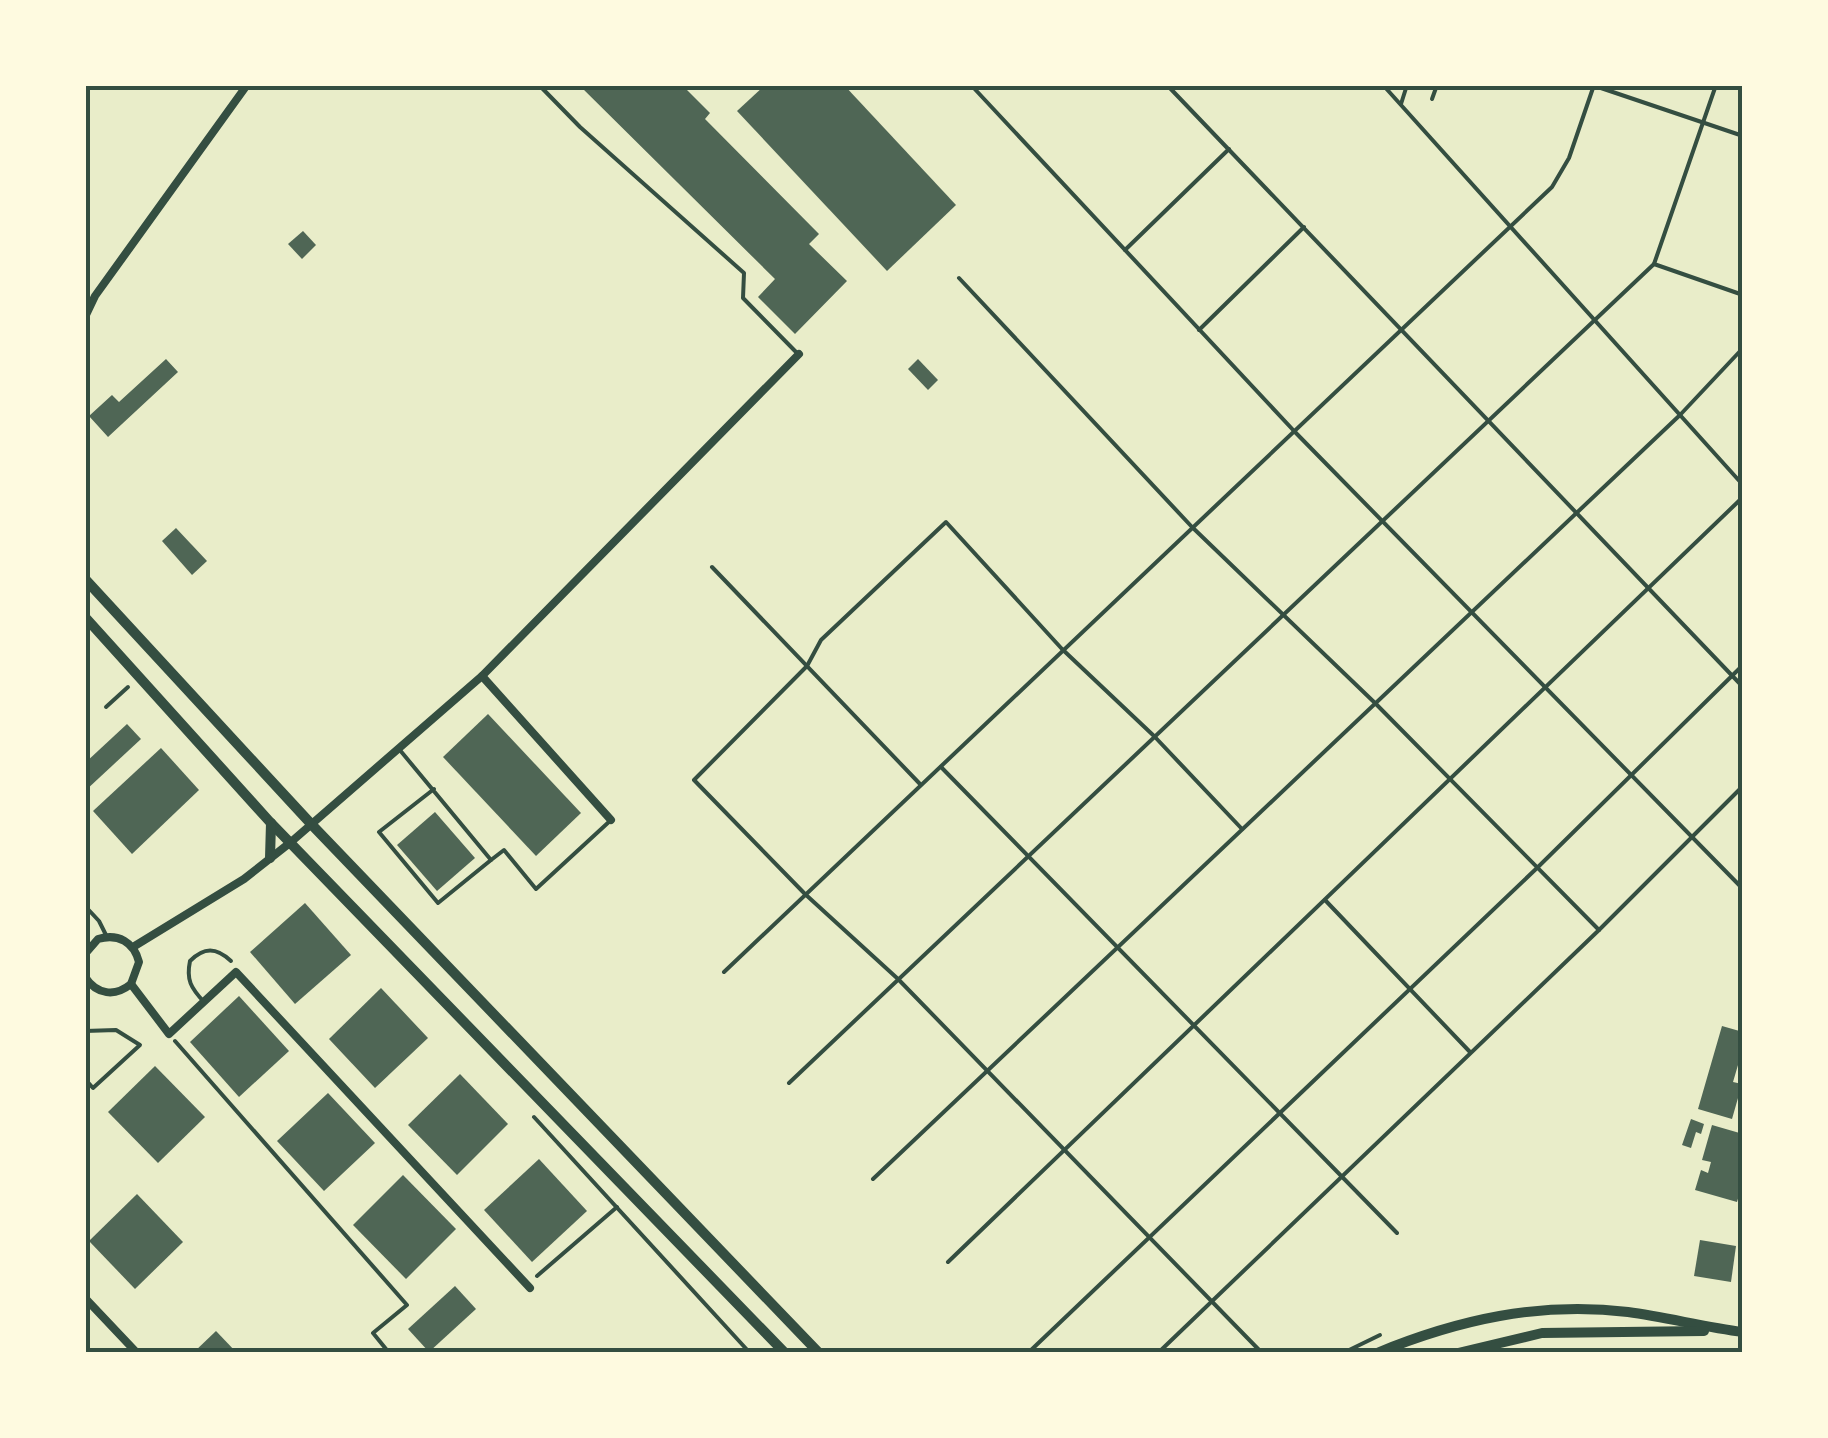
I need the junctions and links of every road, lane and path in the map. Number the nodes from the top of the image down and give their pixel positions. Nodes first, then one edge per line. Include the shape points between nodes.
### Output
1 (247, 85) edge
2 (539, 85) edge
3 (971, 85) edge
4 (1166, 85) edge
5 (1383, 85) edge
6 (1407, 85) edge
7 (1437, 85) edge
8 (1593, 85) edge
9 (1716, 85) edge
10 (1432, 99) dead end
11 (1400, 104) junction
12 (1703, 122) junction
13 (1743, 136) edge
14 (1229, 149) junction
15 (1304, 227) junction
16 (1510, 228) junction
17 (1124, 250) junction
18 (1654, 264) junction
19 (960, 278) dead end
20 (1743, 295) edge
21 (96, 296) junction
22 (85, 303) edge
23 (85, 317) edge
24 (1593, 319) junction
25 (1198, 330) junction
26 (1402, 330) junction
27 (1743, 348) edge
28 (799, 354) joint
29 (1680, 415) junction
30 (1488, 420) junction
31 (1295, 432) junction
32 (1743, 485) edge
33 (1743, 497) edge
34 (1576, 512) junction
35 (1382, 520) junction
36 (1192, 527) junction
37 (712, 567) dead end
38 (85, 579) edge
39 (1648, 588) junction
40 (1470, 613) junction
41 (1281, 616) junction
42 (85, 617) edge
43 (1062, 649) junction
44 (1743, 665) edge
45 (807, 666) junction
46 (482, 676) junction
47 (140, 677) junction
48 (1733, 677) junction
49 (1546, 687) junction
50 (1743, 687) edge
51 (1375, 703) junction
52 (106, 707) dead end
53 (1154, 736) junction
54 (400, 748) junction
55 (941, 766) junction
56 (1631, 775) junction
57 (1450, 780) junction
58 (921, 785) junction
59 (1743, 786) edge
60 (434, 788) junction
61 (612, 820) joint
62 (270, 822) junction
63 (313, 826) junction
64 (1242, 829) junction
65 (1693, 838) junction
66 (291, 842) junction
67 (1028, 856) junction
68 (270, 858) junction
69 (491, 860) junction
70 (1537, 868) junction
71 (1743, 888) edge
72 (804, 894) junction
73 (1325, 900) junction
74 (85, 906) edge
75 (1599, 930) junction
76 (107, 937) junction
77 (133, 947) junction
78 (1117, 947) junction
79 (85, 954) edge
80 (230, 960) dead end
81 (724, 972) dead end
82 (85, 977) edge
83 (898, 979) junction
84 (132, 984) junction
85 (1410, 989) junction
86 (204, 1002) junction
87 (1194, 1026) junction
88 (85, 1031) edge
89 (169, 1034) junction
90 (1470, 1052) junction
91 (987, 1070) junction
92 (85, 1079) edge
93 (789, 1083) dead end
94 (530, 1112) dead end
95 (1280, 1113) junction
96 (1065, 1151) junction
97 (1340, 1175) junction
98 (873, 1178) dead end
99 (616, 1207) junction
100 (1397, 1234) dead end
101 (1150, 1238) junction
102 (948, 1262) dead end
103 (528, 1286) joint
104 (85, 1298) edge
105 (1210, 1300) junction
106 (1739, 1332) edge
107 (1380, 1334) dead end
108 (1029, 1352) edge
109 (136, 1353) edge
110 (382, 1353) edge
111 (750, 1353) edge
112 (785, 1353) edge
113 (819, 1353) edge
114 (1158, 1353) edge
115 (1262, 1353) edge
116 (1343, 1353) edge
117 (1377, 1353) edge
118 (1458, 1353) edge

1 - 21 street
2 - 28 lane via 744,273 743,298
3 - 17 lane
4 - 14 lane
5 - 11 lane
6 - 11 lane
7 - 10 lane
8 - 12 lane
8 - 16 lane via 1569,158 1552,187
9 - 12 lane
11 - 16 lane
12 - 13 lane
12 - 18 lane
14 - 15 lane
14 - 17 lane
15 - 25 lane
15 - 26 lane
16 - 24 lane
16 - 26 lane
17 - 25 lane
18 - 20 lane
18 - 24 lane
19 - 36 lane
21 - 22 street
21 - 23 street
24 - 29 lane
24 - 30 lane
25 - 31 lane
26 - 30 lane
26 - 31 lane
27 - 29 lane
28 - 46 street
29 - 32 lane
29 - 34 lane
30 - 34 lane
30 - 35 lane
31 - 35 lane
31 - 36 lane
33 - 39 lane
34 - 39 lane
34 - 40 lane
35 - 40 lane
35 - 41 lane
36 - 41 lane
36 - 43 lane
37 - 45 lane
38 - 63 street
39 - 48 lane
39 - 49 lane
40 - 49 lane
40 - 51 lane
41 - 51 lane
41 - 53 lane
42 - 47 street
43 - 45 lane via 946,522 821,640
43 - 53 lane
43 - 55 lane
44 - 48 lane
45 - 58 lane
45 - 72 lane via 694,780
46 - 54 street
46 - 61 street
47 - 52 path
47 - 62 street
48 - 50 lane
48 - 56 lane
49 - 56 lane
49 - 57 lane
51 - 57 lane
51 - 64 lane
53 - 64 lane
53 - 67 lane
54 - 60 lane
54 - 63 street
55 - 58 lane
55 - 67 lane
56 - 65 lane
56 - 70 lane
57 - 70 lane
57 - 73 lane
58 - 72 lane
59 - 65 lane
60 - 69 lane
60 - 69 lane via 379,832 438,903
61 - 69 lane via 536,890 504,850
62 - 66 street
62 - 68 street
63 - 66 street
63 - 113 street
64 - 78 lane
65 - 71 lane
65 - 75 lane
66 - 68 street
66 - 112 street
67 - 78 lane
67 - 83 lane
68 - 77 street
70 - 75 lane
70 - 85 lane
72 - 81 lane
72 - 83 lane
73 - 85 lane
73 - 87 lane
74 - 76 lane
75 - 90 lane
76 - 77 street
76 - 79 street
77 - 84 street via 138,970
78 - 87 lane
78 - 91 lane
80 - 86 lane via 209,949 190,961 187,975
82 - 84 street via 106,993
83 - 91 lane
83 - 93 lane
84 - 89 street
85 - 90 lane
85 - 95 lane
86 - 89 street
86 - 103 street via 236,972
87 - 95 lane
87 - 96 lane
88 - 92 lane via 116,1030 140,1045 93,1088
89 - 110 path via 407,1305 373,1334 386,1349
90 - 97 lane
91 - 96 lane
91 - 98 lane
94 - 99 path
95 - 97 lane
95 - 101 lane
96 - 101 lane
96 - 102 lane
97 - 100 lane
97 - 105 lane
99 - 103 path
99 - 111 path
101 - 105 lane
101 - 108 lane
104 - 109 street
105 - 114 lane
105 - 115 lane
106 - 117 street via 1626,1312 1542,1310 1480,1318
106 - 118 street via 1542,1332
107 - 116 path

